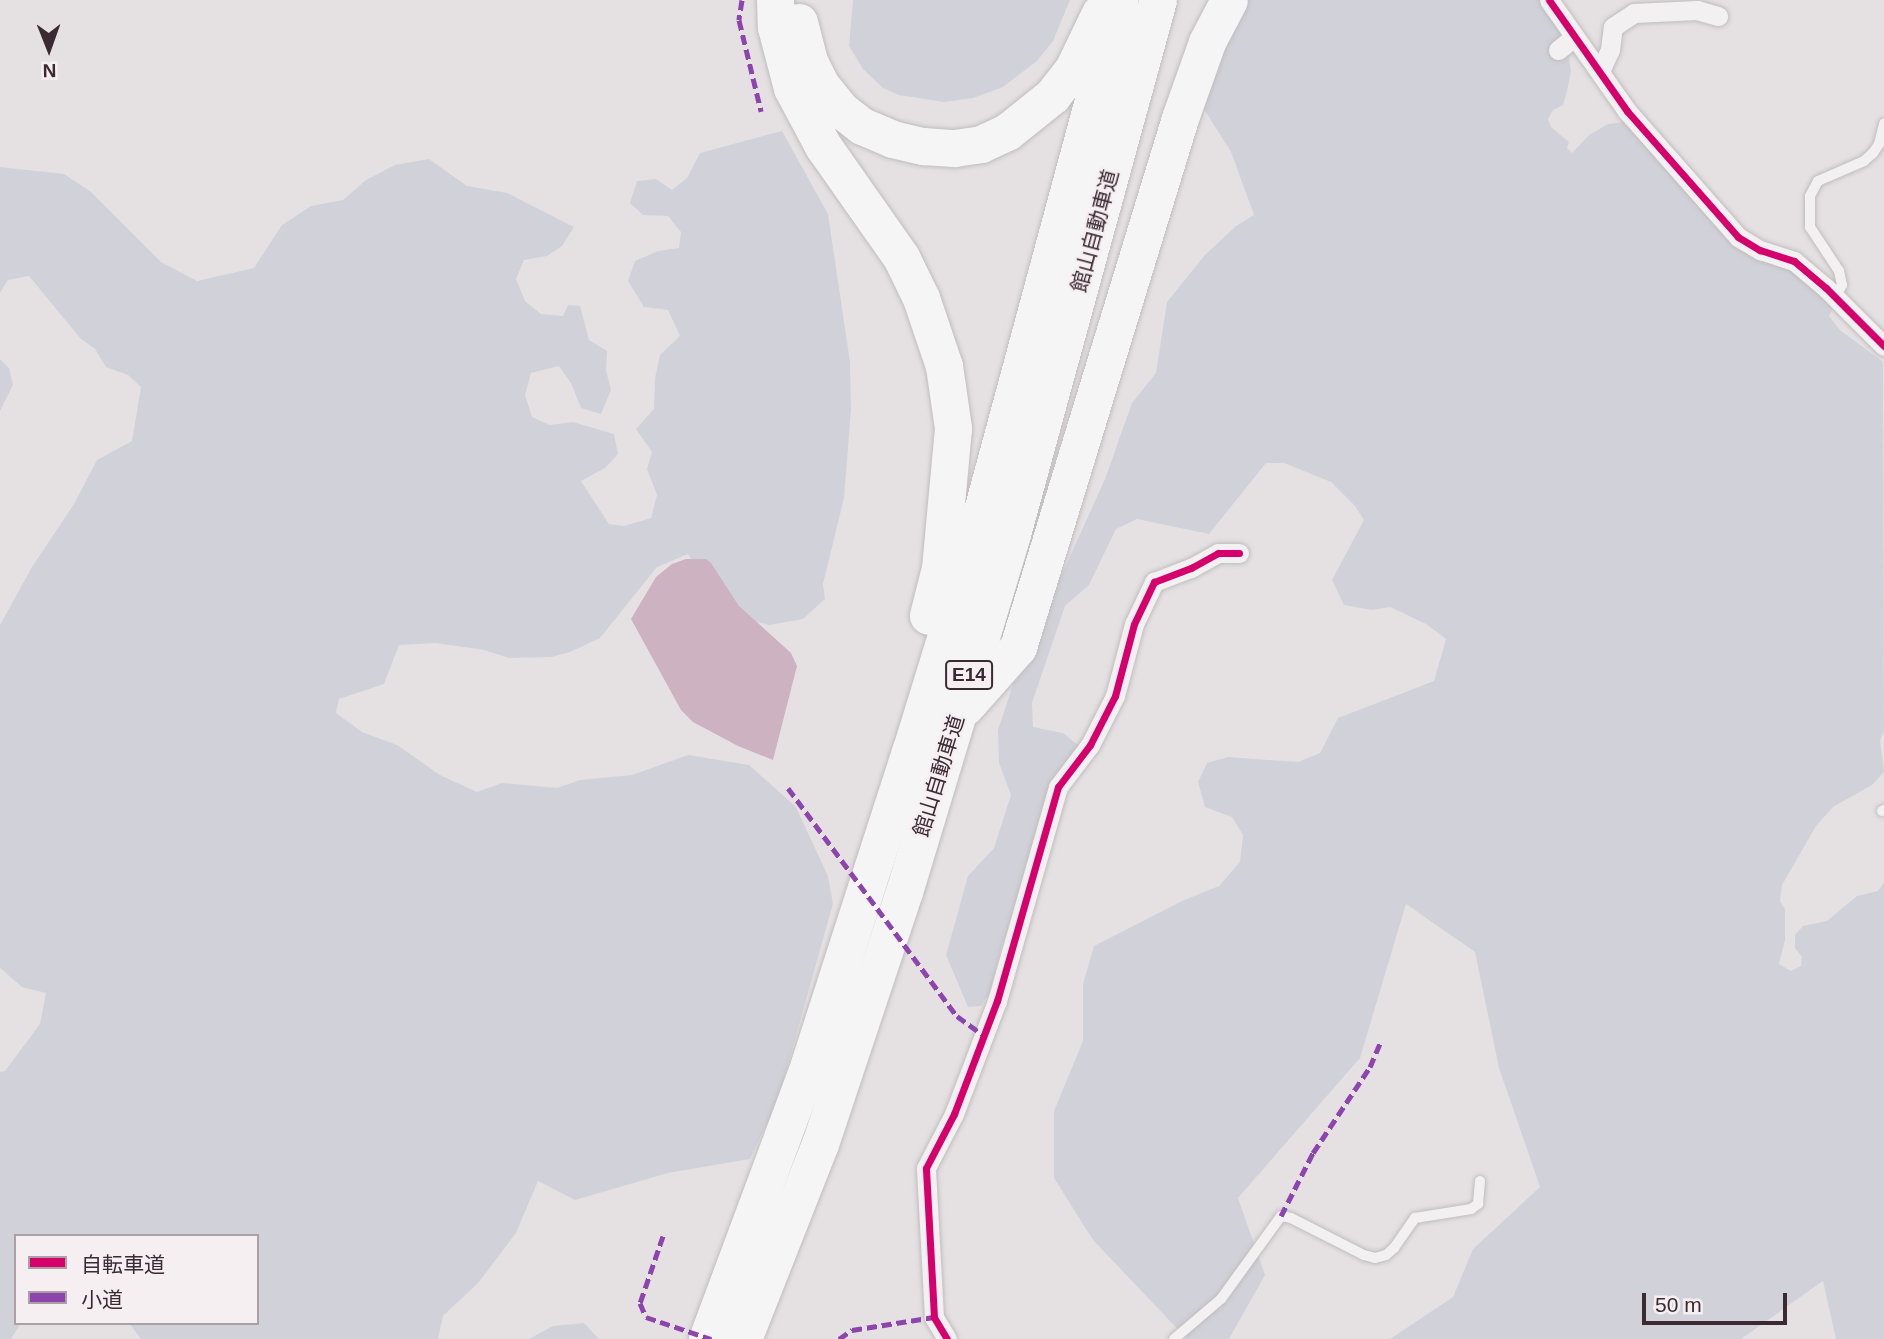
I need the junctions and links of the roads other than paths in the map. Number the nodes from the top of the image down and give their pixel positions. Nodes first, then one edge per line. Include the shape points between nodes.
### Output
1 (775, 0) edge
2 (799, 0) edge
3 (1108, 0) edge
4 (1120, 0) edge
5 (1158, 0) edge
6 (1229, 0) edge
7 (1549, 0) edge
8 (1718, 16) dead end
9 (1574, 37) junction
10 (1558, 50) dead end
11 (1600, 71) junction
12 (1884, 124) edge
13 (1835, 297) junction
14 (1884, 346) edge
15 (1239, 553) dead end
16 (957, 717) junction
17 (855, 926) junction
18 (1480, 1181) dead end
19 (707, 1339) edge
20 (744, 1339) edge
21 (947, 1339) edge
22 (1174, 1339) edge

1 - 17 highway via 782,55 804,114 901,257 921,298 944,366 953,428 940,568
2 - 3 highway via 799,26 809,61 840,109 862,126 892,139 954,148 981,144 1007,132 1052,96 1073,69
4 - 17 highway, 館山自動車道 / E14 via 966,570
5 - 16 highway, 館山自動車道 / E14
6 - 16 highway via 1207,42 1180,118 1018,647
7 - 9 street
8 - 11 street via 1697,10 1634,13 1613,27
9 - 10 street
9 - 11 street
11 - 13 street via 1627,111 1738,237 1794,261
12 - 13 lane via 1880,144 1864,161 1818,181 1810,196 1810,227 1842,285
13 - 14 street
15 - 21 street via 1219,553 1154,582 1134,624 1115,696 1090,745 1058,788 997,1001 954,1114 926,1168 934,1317
16 - 20 highway, 館山自動車道 / E14 via 820,1144
17 - 19 highway, 館山自動車道 / E14
18 - 22 lane via 1478,1204 1472,1209 1415,1218 1394,1248 1376,1258 1280,1216 1221,1300

